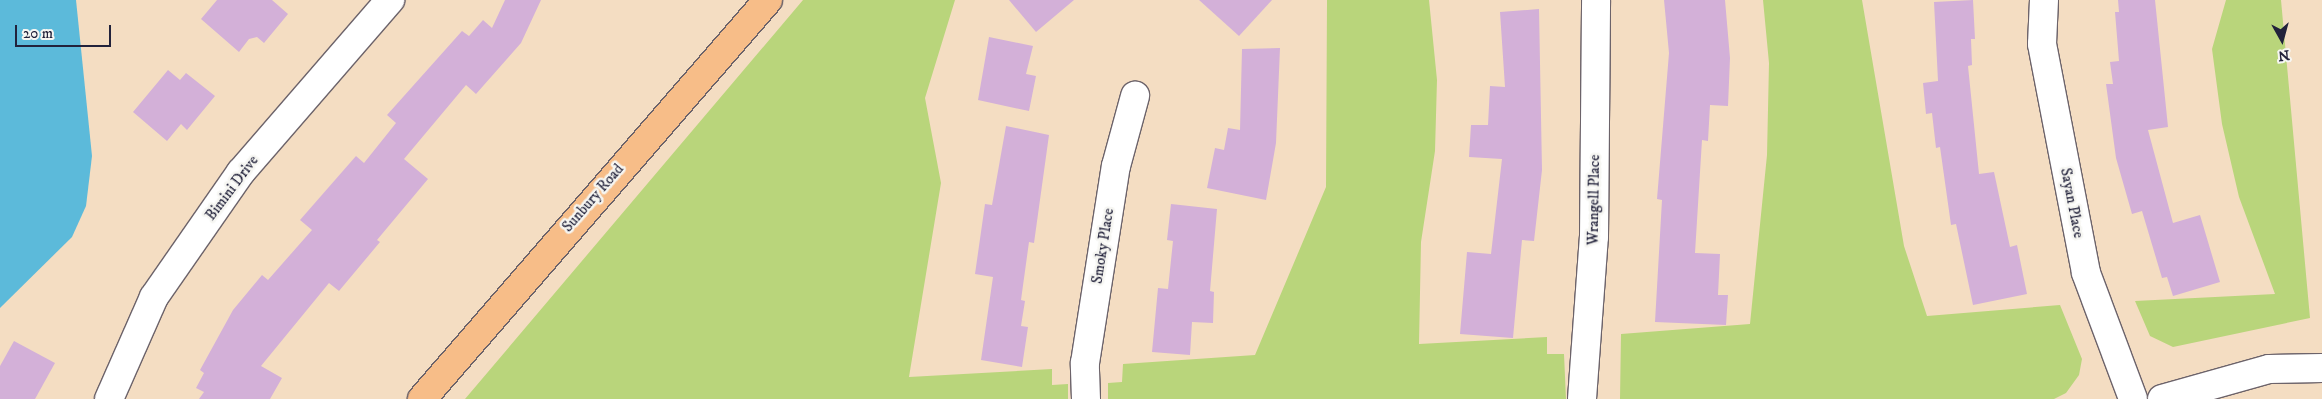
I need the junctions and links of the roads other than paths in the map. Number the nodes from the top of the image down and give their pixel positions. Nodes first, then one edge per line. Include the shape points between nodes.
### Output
1 (390, 0) edge
2 (768, 0) edge
3 (1596, 0) edge
4 (2044, 0) edge
5 (1135, 96) dead end
6 (2322, 368) edge
7 (109, 399) edge
8 (422, 399) edge
9 (1086, 399) edge
10 (1582, 399) edge
11 (2133, 399) edge
12 (2162, 399) edge

1 - 7 street, Bimini Drive via 242,172 165,281
2 - 8 main road, Sunbury Road
3 - 10 street, Wrangell Place via 1594,237
4 - 11 street, Sayan Place via 2042,44 2086,272
5 - 9 street, Smoky Place via 1114,176 1085,363
6 - 12 street via 2269,369

